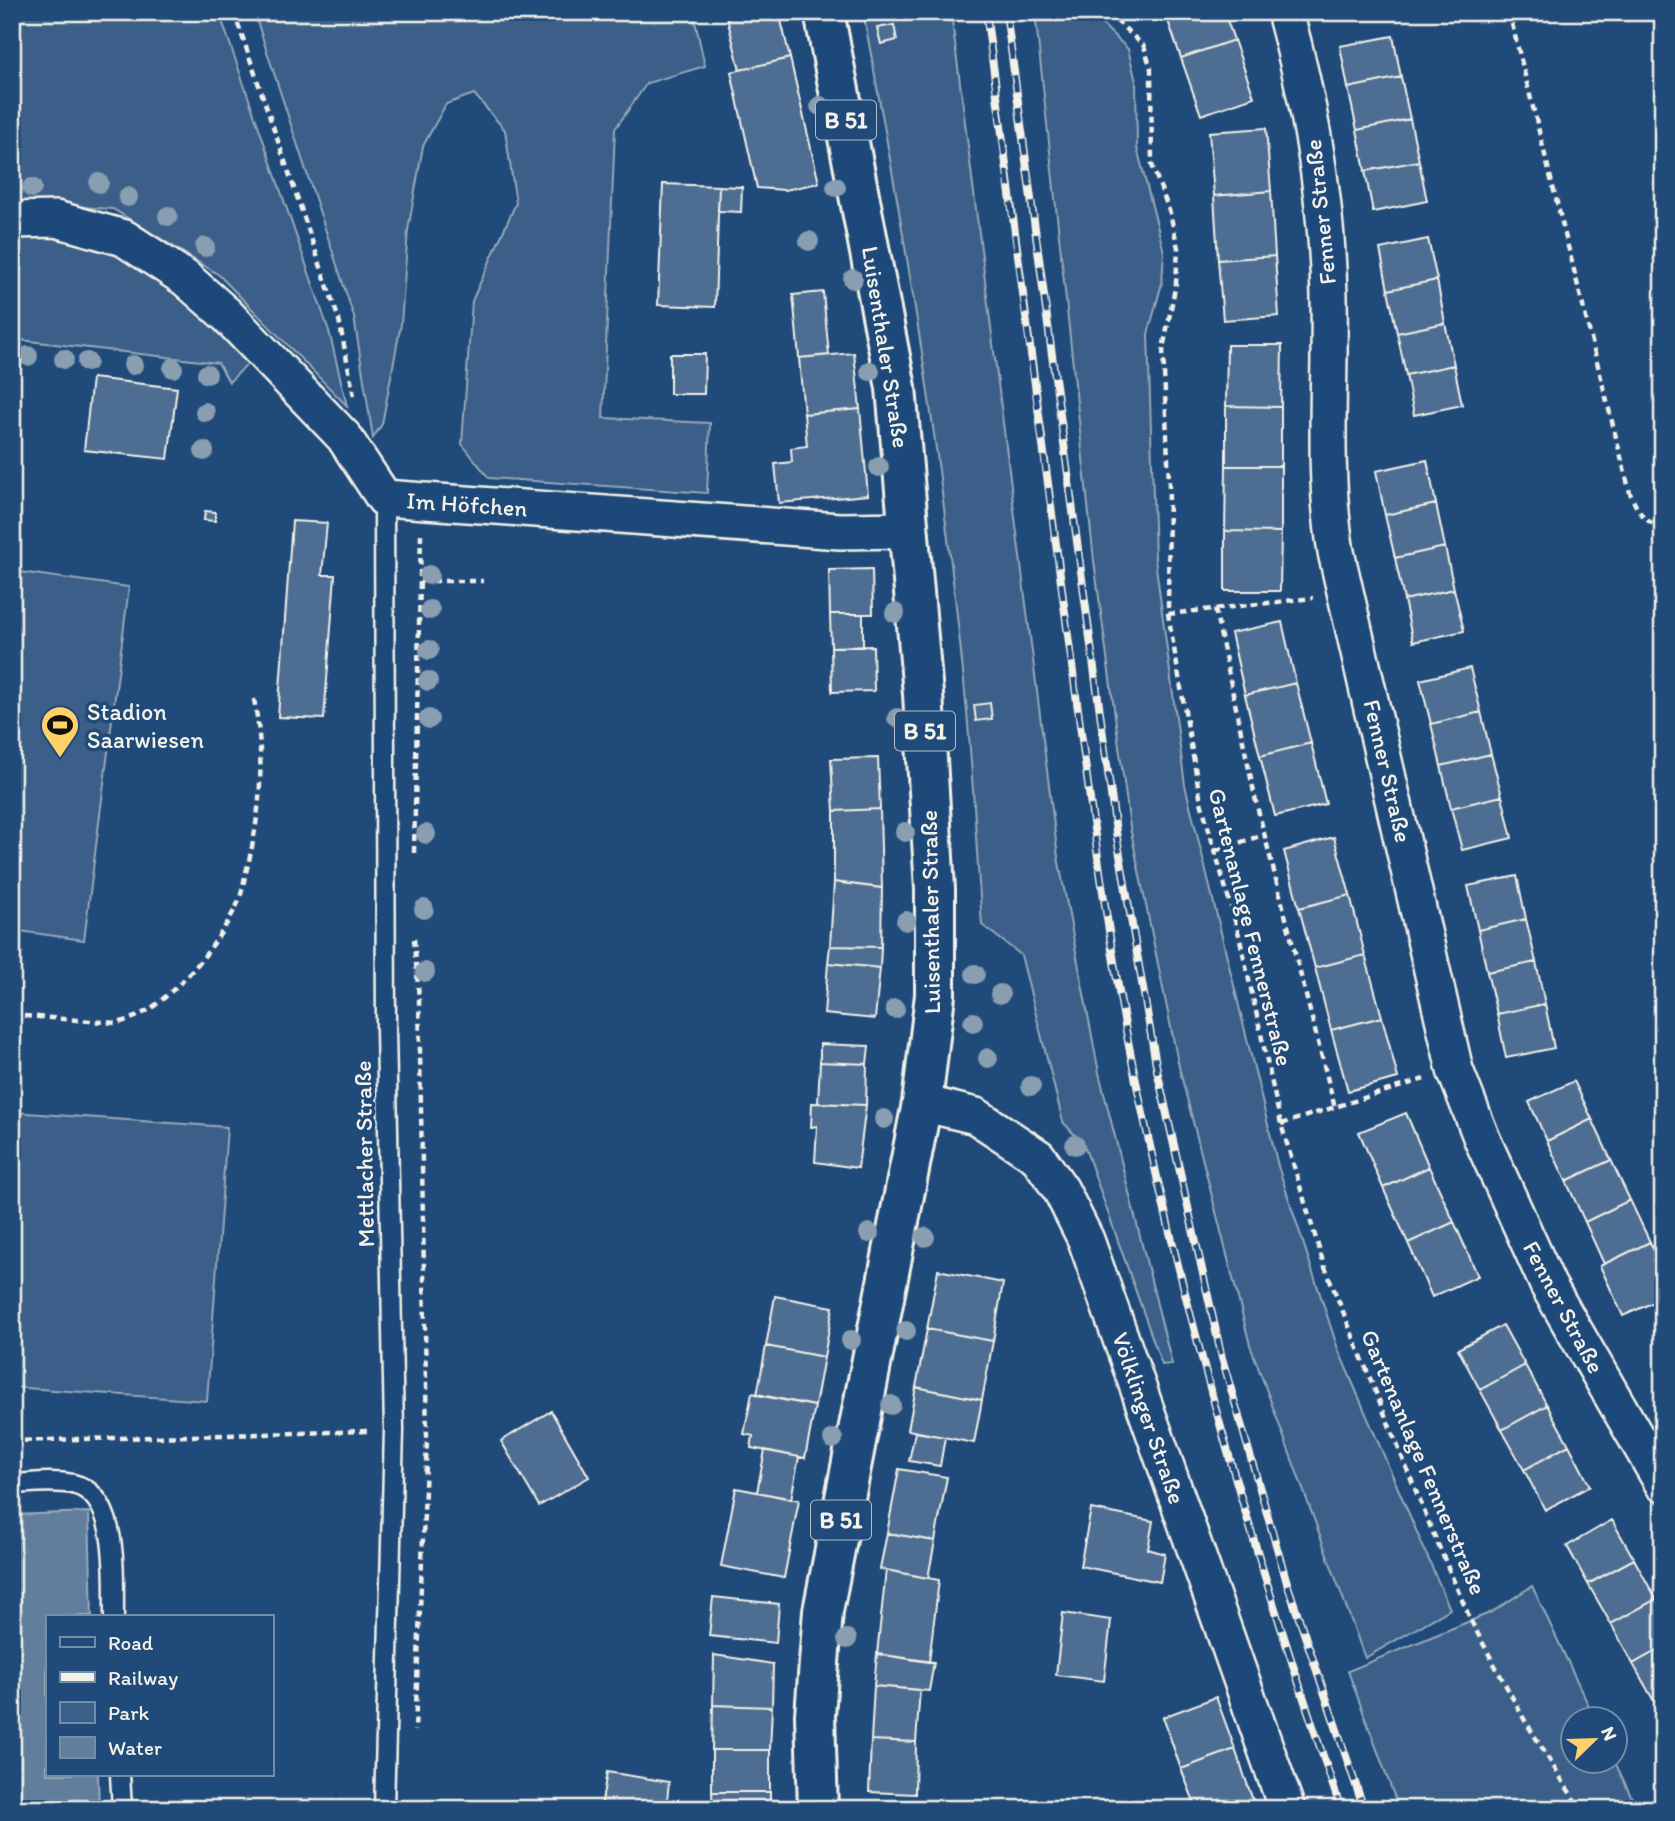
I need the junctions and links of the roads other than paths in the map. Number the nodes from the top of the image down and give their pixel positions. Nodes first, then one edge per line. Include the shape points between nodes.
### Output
1 (824, 12) edge
2 (1285, 12) edge
3 (12, 220) edge
4 (384, 498) junction
5 (909, 530) junction
6 (922, 1103) junction
7 (12, 1483) edge
8 (1663, 1484) edge
9 (114, 1615) edge
10 (120, 1776) edge
11 (122, 1809) edge
12 (384, 1809) edge
13 (818, 1809) edge
14 (1287, 1809) edge

1 - 5 main road, Luisenthaler Straße / B 51 via 897,388
2 - 8 street, Fenner Straße via 1324,212 1329,295 1328,502 1336,552 1455,1070 1548,1284
3 - 4 street, Im Höfchen via 56,219 124,238 185,278 227,315 344,437
4 - 5 street, Im Höfchen via 840,531
4 - 12 lane, Mettlacher Straße via 386,1030 394,1430
5 - 6 main road, Luisenthaler Straße / B 51 via 935,889 935,995
6 - 13 main road, Luisenthaler Straße / B 51 via 823,1611 815,1715
6 - 14 street, Völklinger Straße via 976,1116 1038,1157 1061,1190 1086,1240
7 - 9 lane via 75,1485 102,1509 111,1536
10 - 11 lane

